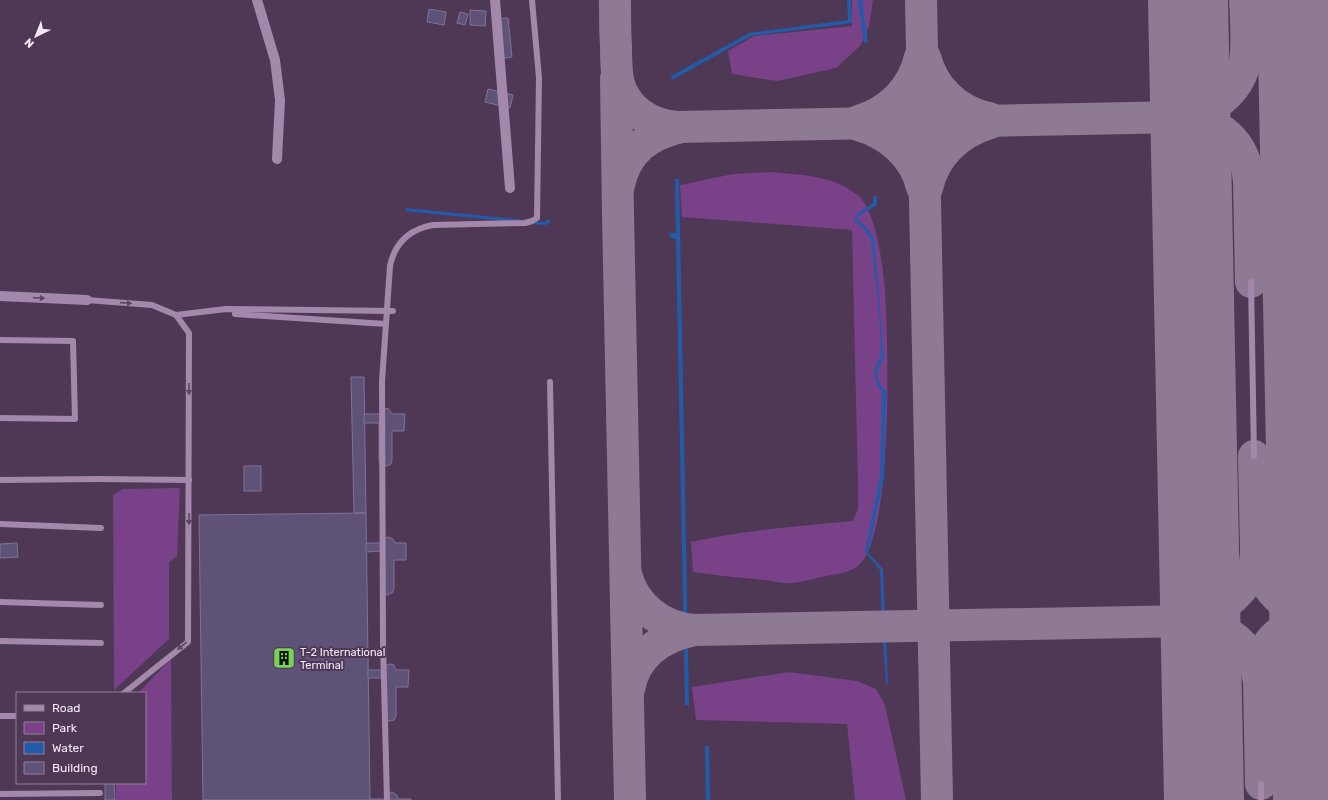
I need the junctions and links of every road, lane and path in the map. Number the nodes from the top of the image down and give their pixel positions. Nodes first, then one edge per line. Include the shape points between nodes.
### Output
1 (257, 0) edge
2 (495, 0) edge
3 (532, 0) edge
4 (277, 159) dead end
5 (510, 188) dead end
6 (1251, 282) dead end
7 (0, 296) edge
8 (87, 300) joint
9 (390, 310) junction
10 (236, 314) dead end
11 (176, 315) junction
12 (386, 324) dead end
13 (0, 340) edge
14 (550, 382) dead end
15 (0, 418) edge
16 (1254, 456) dead end
17 (0, 480) edge
18 (189, 480) junction
19 (0, 524) edge
20 (101, 528) dead end
21 (0, 602) edge
22 (101, 606) dead end
23 (0, 641) edge
24 (100, 642) dead end
25 (125, 692) edge
26 (0, 716) edge
27 (16, 716) edge
28 (1261, 784) dead end
29 (100, 793) dead end
30 (0, 794) edge
31 (387, 800) edge
32 (558, 800) edge
33 (1261, 800) edge

1 - 4 street via 275,60 280,100
2 - 5 street
3 - 9 lane via 539,78 538,218 525,223 433,225 413,232 403,239 391,260
6 - 16 lane
7 -> 8 street
8 -> 11 lane via 152,305
9 - 11 lane via 226,309
9 - 31 lane via 382,381 383,635
10 - 12 lane
11 -> 18 lane via 189,333
13 - 15 lane via 73,341 75,419
14 - 32 lane
17 - 18 lane
18 -> 25 lane via 188,642
19 - 20 lane
21 - 22 lane
23 - 24 lane
26 - 27 lane
28 - 33 lane
29 - 30 lane

